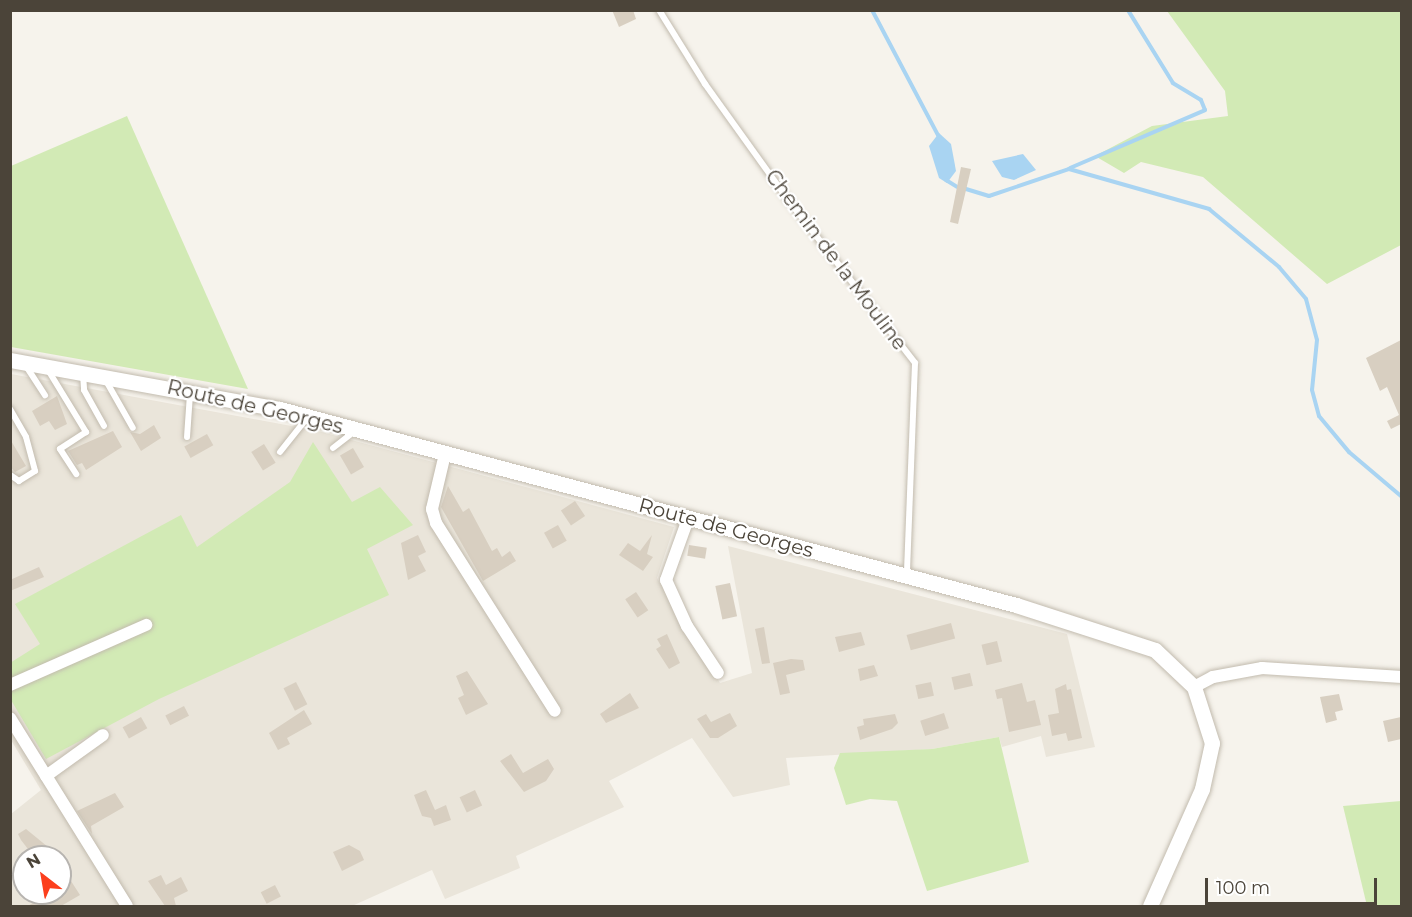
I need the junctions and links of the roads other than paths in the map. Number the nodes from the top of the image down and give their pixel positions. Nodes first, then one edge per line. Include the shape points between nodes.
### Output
1 (659, 10) edge
2 (17, 361) edge
3 (46, 366) junction
4 (83, 373) junction
5 (103, 376) junction
6 (190, 390) junction
7 (45, 395) dead end
8 (10, 409) edge
9 (308, 417) junction
10 (104, 426) dead end
11 (133, 428) dead end
12 (356, 430) junction
13 (187, 437) dead end
14 (333, 448) dead end
15 (280, 453) dead end
16 (444, 454) junction
17 (76, 474) dead end
18 (10, 475) edge
19 (688, 519) junction
20 (907, 576) junction
21 (146, 626) dead end
22 (718, 673) dead end
23 (1401, 677) edge
24 (10, 685) edge
25 (1194, 687) junction
26 (555, 711) dead end
27 (10, 718) edge
28 (103, 735) dead end
29 (46, 776) junction
30 (127, 906) edge
31 (1150, 906) edge

1 - 20 lane, Chemin de la Mouline via 776,183 915,363
2 - 3 street, Route de Georges
2 - 7 lane
3 - 4 street, Route de Georges
3 - 17 lane via 86,432 60,449
4 - 5 street, Route de Georges
4 - 10 lane via 84,390
5 - 6 street, Route de Georges
5 - 11 lane
6 - 9 street, Route de Georges
6 - 13 lane
8 - 18 lane via 26,437 35,471 19,481
9 - 12 street, Route de Georges
9 - 15 lane
12 - 14 lane
12 - 16 street, Route de Georges
16 - 19 street, Route de Georges
16 - 26 street via 432,509 436,523
19 - 20 street, Route de Georges
19 - 22 street via 666,580 687,626
20 - 25 street, Route de Georges via 1131,639 1175,664
21 - 24 street
23 - 25 street via 1262,668 1214,677
25 - 31 street, Route de Georges via 1212,743 1202,789
27 - 29 street
28 - 29 street
29 - 30 street

